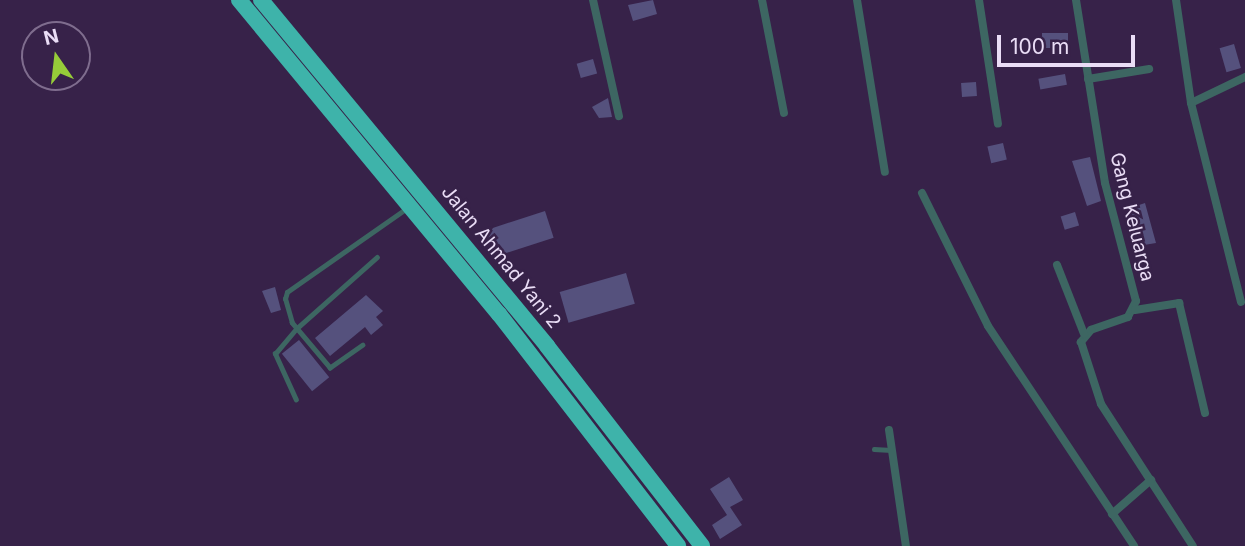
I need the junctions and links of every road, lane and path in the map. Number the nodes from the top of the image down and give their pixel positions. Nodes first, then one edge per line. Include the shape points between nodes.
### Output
1 (239, 0) edge
2 (261, 0) edge
3 (593, 0) edge
4 (762, 0) edge
5 (857, 0) edge
6 (979, 0) edge
7 (1076, 0) edge
8 (1176, 0) edge
9 (275, 30) junction
10 (1149, 69) dead end
11 (1245, 76) edge
12 (1088, 79) junction
13 (1191, 103) junction
14 (784, 113) dead end
15 (619, 116) dead end
16 (998, 124) dead end
17 (885, 172) dead end
18 (922, 193) dead end
19 (409, 207) junction
20 (377, 257) dead end
21 (1057, 265) dead end
22 (1241, 302) dead end
23 (1135, 310) junction
24 (296, 329) junction
25 (1084, 334) junction
26 (363, 345) dead end
27 (296, 400) dead end
28 (1205, 413) dead end
29 (889, 430) dead end
30 (874, 449) dead end
31 (891, 450) junction
32 (1151, 480) junction
33 (1112, 514) junction
34 (678, 546) edge
35 (702, 546) edge
36 (906, 546) edge
37 (1134, 546) edge
38 (1194, 546) edge

1 - 9 highway, Jalan Ahmad Yani 2
2 - 9 highway, Jalan Ahmad Yani 2
3 - 15 street
4 - 14 street
5 - 17 street
6 - 16 street
7 - 12 street, Gang Keluarga
8 - 13 street
9 - 19 highway, Jalan Ahmad Yani 2
9 - 35 highway, Jalan Ahmad Yani 2 via 547,346
10 - 12 street
11 - 13 street
12 - 23 street, Gang Keluarga via 1105,183
13 - 22 street
18 - 33 street via 988,326
19 - 24 lane via 287,292 284,303
19 - 34 highway, Jalan Ahmad Yani 2 via 550,377
20 - 24 lane
21 - 25 street
23 - 25 street, Gang Keluarga
23 - 28 street via 1180,303
24 - 26 lane via 330,368
24 - 27 lane via 275,354
25 - 32 street via 1081,342 1101,404
29 - 31 street
30 - 31 lane
31 - 36 street
32 - 33 street
32 - 38 street
33 - 37 street

